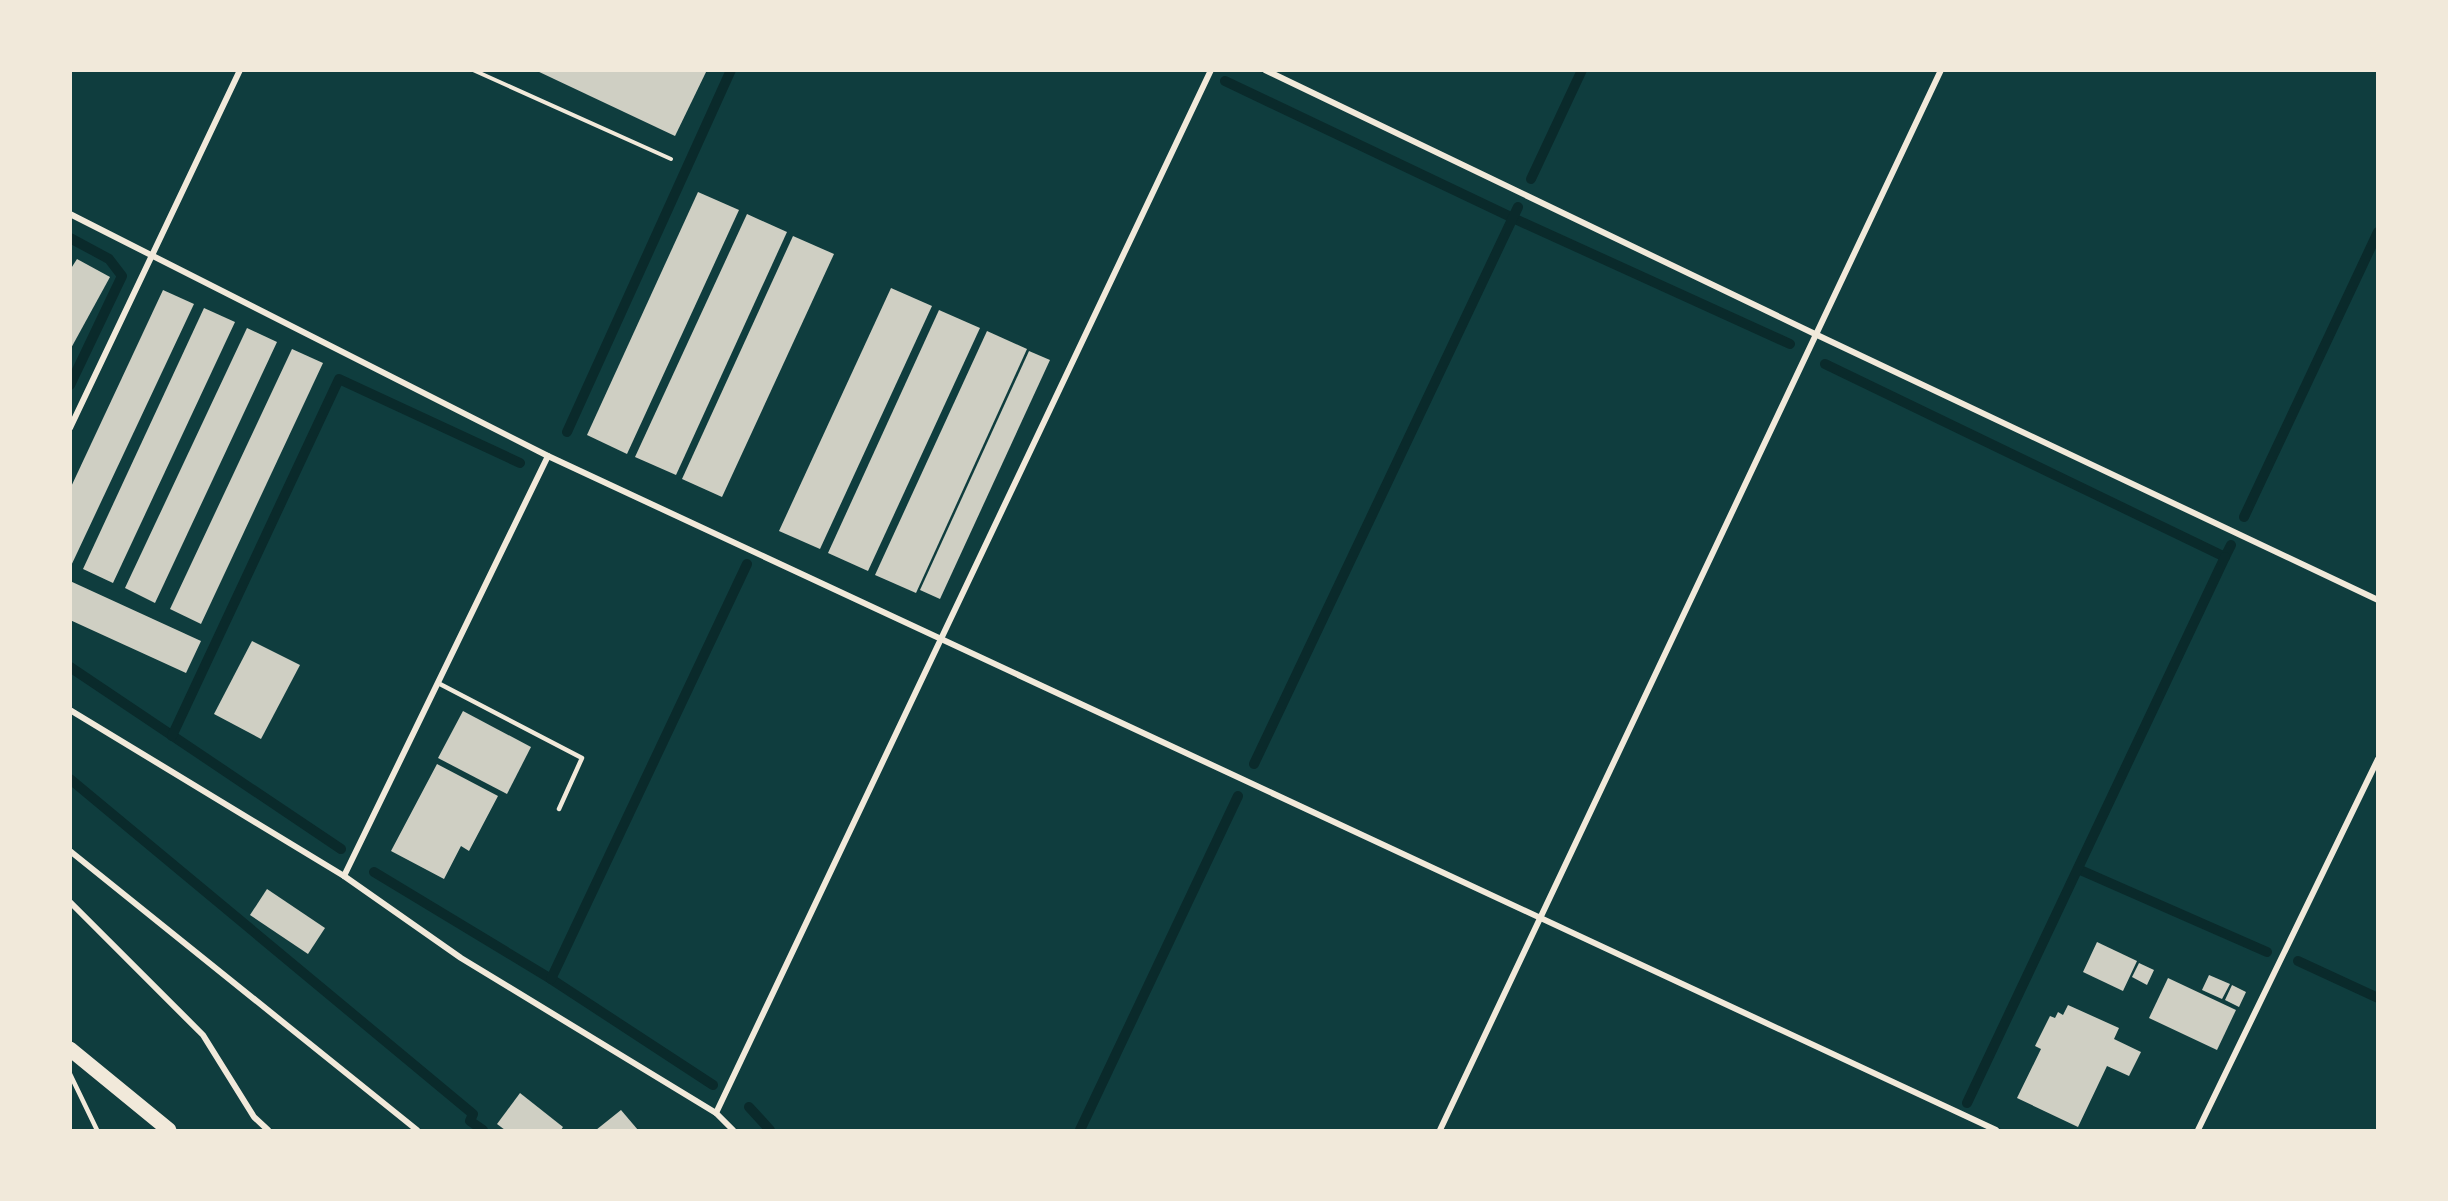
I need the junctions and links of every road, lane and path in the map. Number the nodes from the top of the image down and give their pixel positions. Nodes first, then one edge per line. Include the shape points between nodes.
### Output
1 (240, 70) edge
2 (473, 70) edge
3 (1211, 70) edge
4 (1265, 70) edge
5 (1941, 70) edge
6 (671, 159) dead end
7 (70, 214) edge
8 (152, 256) junction
9 (1815, 334) junction
10 (70, 428) edge
11 (548, 456) junction
12 (2378, 600) edge
13 (942, 639) junction
14 (438, 683) junction
15 (70, 710) edge
16 (2378, 759) edge
17 (559, 808) dead end
18 (70, 852) edge
19 (344, 876) junction
20 (70, 902) edge
21 (1542, 919) junction
22 (70, 1049) edge
23 (70, 1074) edge
24 (716, 1113) junction
25 (97, 1131) edge
26 (169, 1131) edge
27 (268, 1131) edge
28 (417, 1131) edge
29 (734, 1131) edge
30 (1440, 1131) edge
31 (1996, 1131) edge
32 (2198, 1131) edge

1 - 8 street
2 - 6 path
3 - 13 street
4 - 9 street
5 - 9 street
7 - 8 street
8 - 10 street
8 - 11 street
9 - 12 street
9 - 21 street
11 - 13 street
11 - 14 street
13 - 21 street
13 - 24 street
14 - 17 lane via 582,758
14 - 19 street
15 - 19 street
16 - 32 street
18 - 28 street
19 - 24 street via 461,958
20 - 27 street via 202,1035 254,1117
21 - 30 street
21 - 31 street
22 - 26 main road
23 - 25 lane
24 - 29 street

